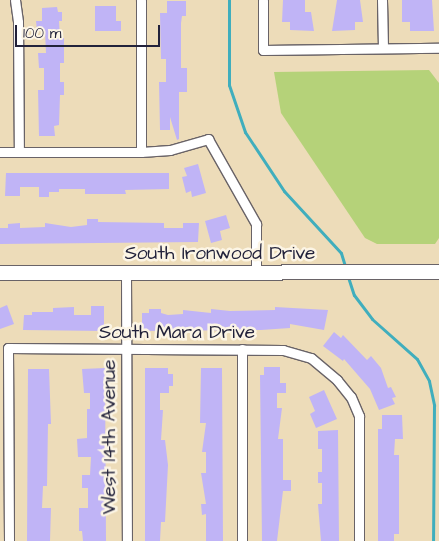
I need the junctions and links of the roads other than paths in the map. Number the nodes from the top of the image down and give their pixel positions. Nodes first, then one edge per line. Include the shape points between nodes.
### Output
1 (15, 0) edge
2 (141, 0) edge
3 (264, 0) edge
4 (382, 0) edge
5 (383, 48) junction
6 (439, 48) edge
7 (0, 152) edge
8 (19, 152) junction
9 (141, 152) junction
10 (439, 272) edge
11 (0, 273) edge
12 (126, 273) junction
13 (256, 273) junction
14 (126, 349) junction
15 (242, 349) junction
16 (8, 541) edge
17 (127, 541) edge
18 (242, 541) edge
19 (359, 541) edge

1 - 8 street
2 - 9 street
3 - 5 street via 263,50
4 - 5 street
5 - 6 street
7 - 8 street
8 - 9 street
9 - 13 street via 170,150 208,139 256,224
10 - 13 main road, South Ironwood Drive
11 - 12 main road, South Ironwood Drive
12 - 13 main road, South Ironwood Drive
12 - 14 street, West 14th Avenue
14 - 15 street, South Mara Drive
14 - 16 street, South Mara Drive via 8,348
14 - 17 street, West 14th Avenue
15 - 18 street
15 - 19 street, South Mara Drive via 283,350 310,358 337,380 351,397 359,416

